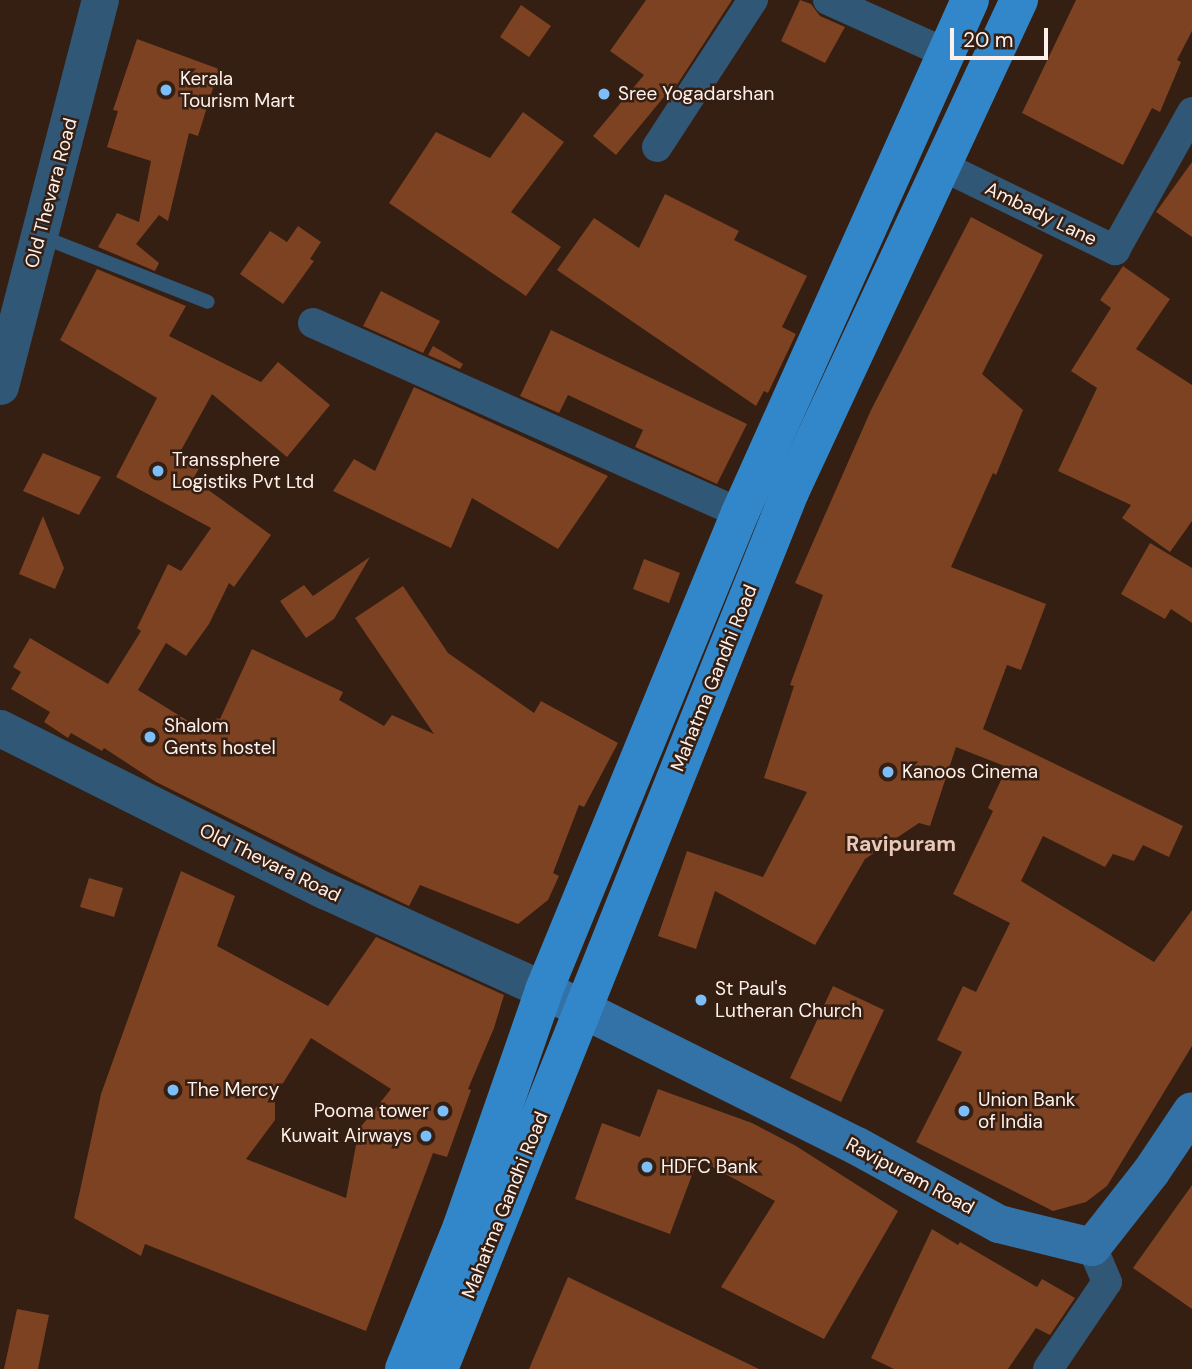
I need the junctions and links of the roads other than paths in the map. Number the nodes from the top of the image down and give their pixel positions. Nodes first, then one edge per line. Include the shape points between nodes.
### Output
1 (100, 0) edge
2 (754, 0) edge
3 (828, 0) edge
4 (971, 0) edge
5 (1019, 0) edge
6 (946, 52) junction
7 (1192, 113) edge
8 (657, 147) dead end
9 (940, 165) junction
10 (40, 236) junction
11 (208, 302) dead end
12 (313, 323) dead end
13 (0, 386) edge
14 (740, 513) junction
15 (0, 728) edge
16 (544, 990) junction
17 (584, 1009) junction
18 (1192, 1111) edge
19 (1092, 1247) junction
20 (404, 1369) edge
21 (439, 1369) edge
22 (1048, 1369) edge

1 - 10 street, Old Thevara Road
2 - 8 street
3 - 6 street
4 - 6 main road, Mahatma Gandhi Road
5 - 9 main road, Mahatma Gandhi Road
6 - 14 main road, Mahatma Gandhi Road
7 - 9 street, Ambady Lane via 1115,250
9 - 17 main road, Mahatma Gandhi Road via 790,492
10 - 11 lane
10 - 13 street, Old Thevara Road
12 - 14 street
14 - 16 main road, Mahatma Gandhi Road
15 - 16 street, Old Thevara Road via 326,891
16 - 17 main road, Ravipuram Road
16 - 20 main road, Mahatma Gandhi Road via 462,1226
17 - 19 main road, Ravipuram Road via 857,1146 999,1224
17 - 21 main road, Mahatma Gandhi Road
18 - 19 main road
19 - 22 street via 1107,1282

